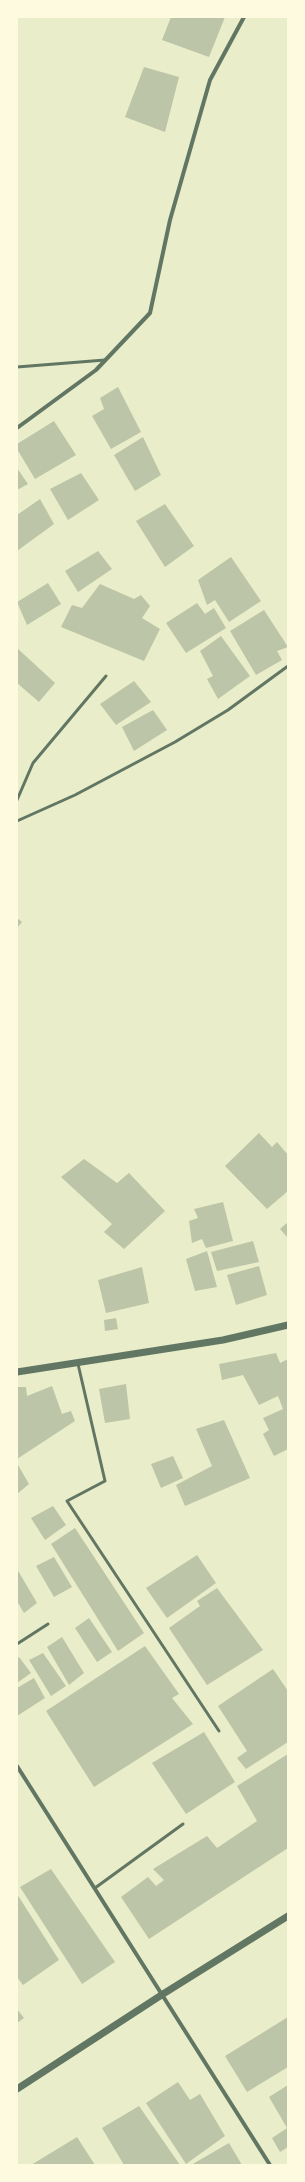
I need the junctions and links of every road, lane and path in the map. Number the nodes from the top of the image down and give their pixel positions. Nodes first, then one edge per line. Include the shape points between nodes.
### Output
1 (244, 17) edge
2 (105, 360) junction
3 (17, 368) edge
4 (17, 428) edge
5 (288, 666) edge
6 (106, 676) dead end
7 (17, 800) edge
8 (17, 821) edge
9 (288, 1324) edge
10 (78, 1364) junction
11 (17, 1372) edge
12 (48, 1624) dead end
13 (17, 1644) edge
14 (219, 1731) dead end
15 (17, 1766) edge
16 (183, 1824) dead end
17 (95, 1888) junction
18 (288, 1916) edge
19 (163, 1994) junction
20 (17, 2089) edge
21 (270, 2165) edge

1 - 2 street via 210,80 170,220 150,312
2 - 3 lane
2 - 4 street via 96,370
5 - 8 lane via 228,710 175,742 75,795
6 - 7 lane via 34,763
9 - 10 street via 223,1340
10 - 11 street
10 - 14 lane via 105,1481 68,1502
12 - 13 lane
15 - 17 street
16 - 17 lane
17 - 19 street
18 - 19 street
19 - 20 street
19 - 21 street

